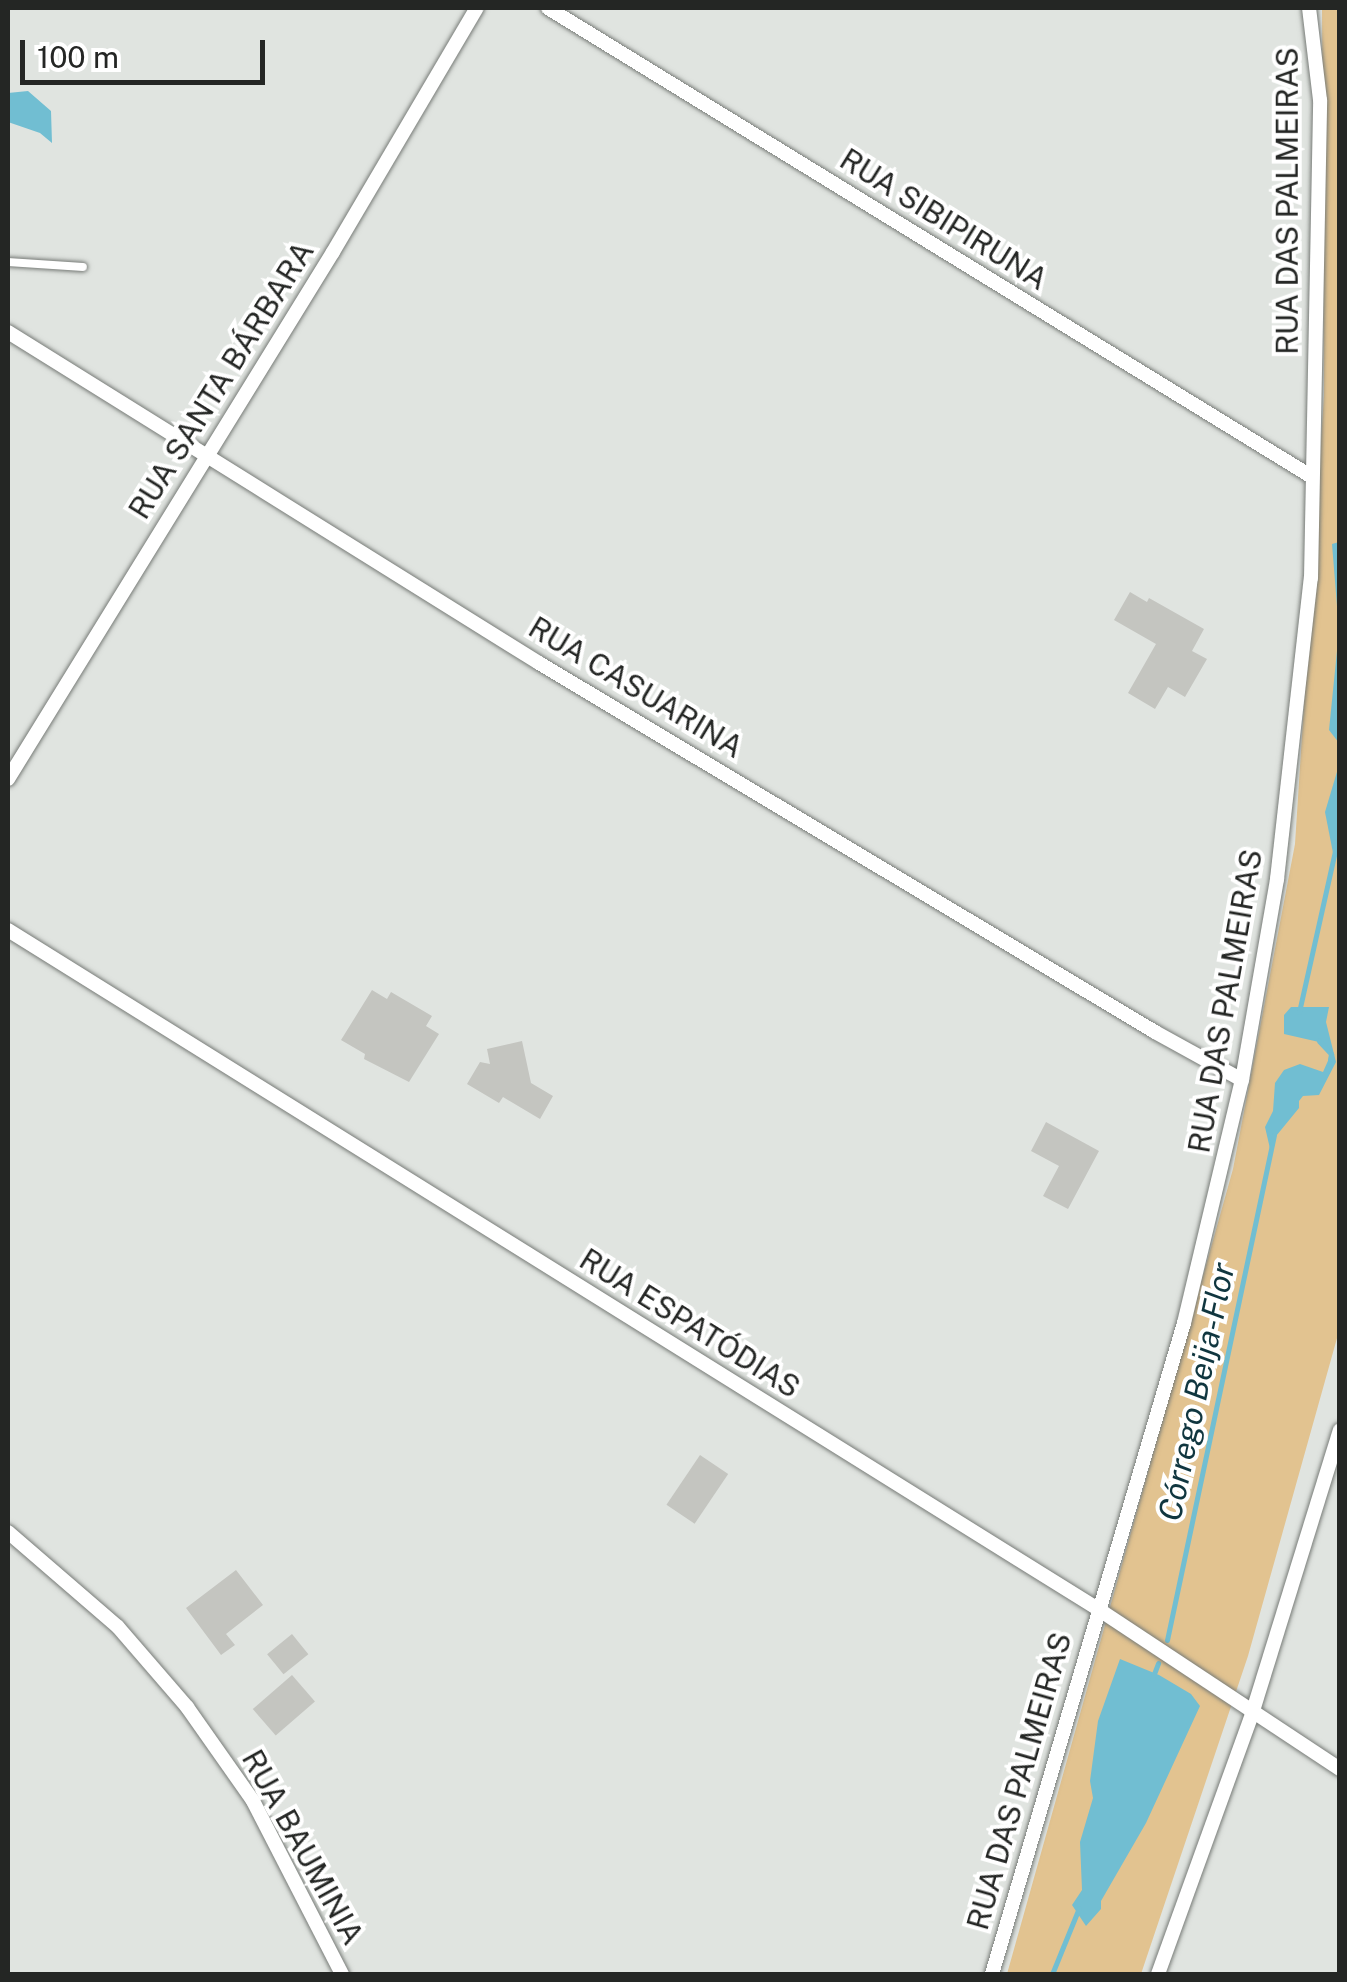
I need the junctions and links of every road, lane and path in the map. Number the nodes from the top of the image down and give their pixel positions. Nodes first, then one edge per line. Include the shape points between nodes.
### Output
1 (477, 8) edge
2 (548, 8) edge
3 (1309, 8) edge
4 (8, 262) edge
5 (83, 267) dead end
6 (8, 332) edge
7 (207, 455) junction
8 (1312, 477) junction
9 (8, 778) edge
10 (8, 930) edge
11 (1242, 1080) junction
12 (1340, 1430) edge
13 (8, 1532) edge
14 (1098, 1609) junction
15 (1252, 1714) junction
16 (1340, 1769) edge
17 (342, 1974) edge
18 (992, 1974) edge
19 (1158, 1974) edge

1 - 7 street, RUA SANTA BÁRBARA
2 - 8 street, RUA SIBIPIRUNA
3 - 8 street, RUA DAS PALMEIRAS via 1320,100
4 - 5 lane
6 - 7 street, RUA CASUARINA
7 - 9 street, RUA SANTA BÁRBARA
7 - 11 street, RUA CASUARINA via 539,663
8 - 11 street, RUA DAS PALMEIRAS via 1311,578 1277,879
10 - 14 street, RUA ESPATÓDIAS
11 - 14 street, RUA DAS PALMEIRAS via 1184,1323
12 - 15 street
13 - 17 street, RUA BAUMINIA via 118,1628 187,1707 253,1801
14 - 15 street, RUA ESPATÓDIAS
14 - 18 street, RUA DAS PALMEIRAS
15 - 16 street, RUA ESPATÓDIAS
15 - 19 street

